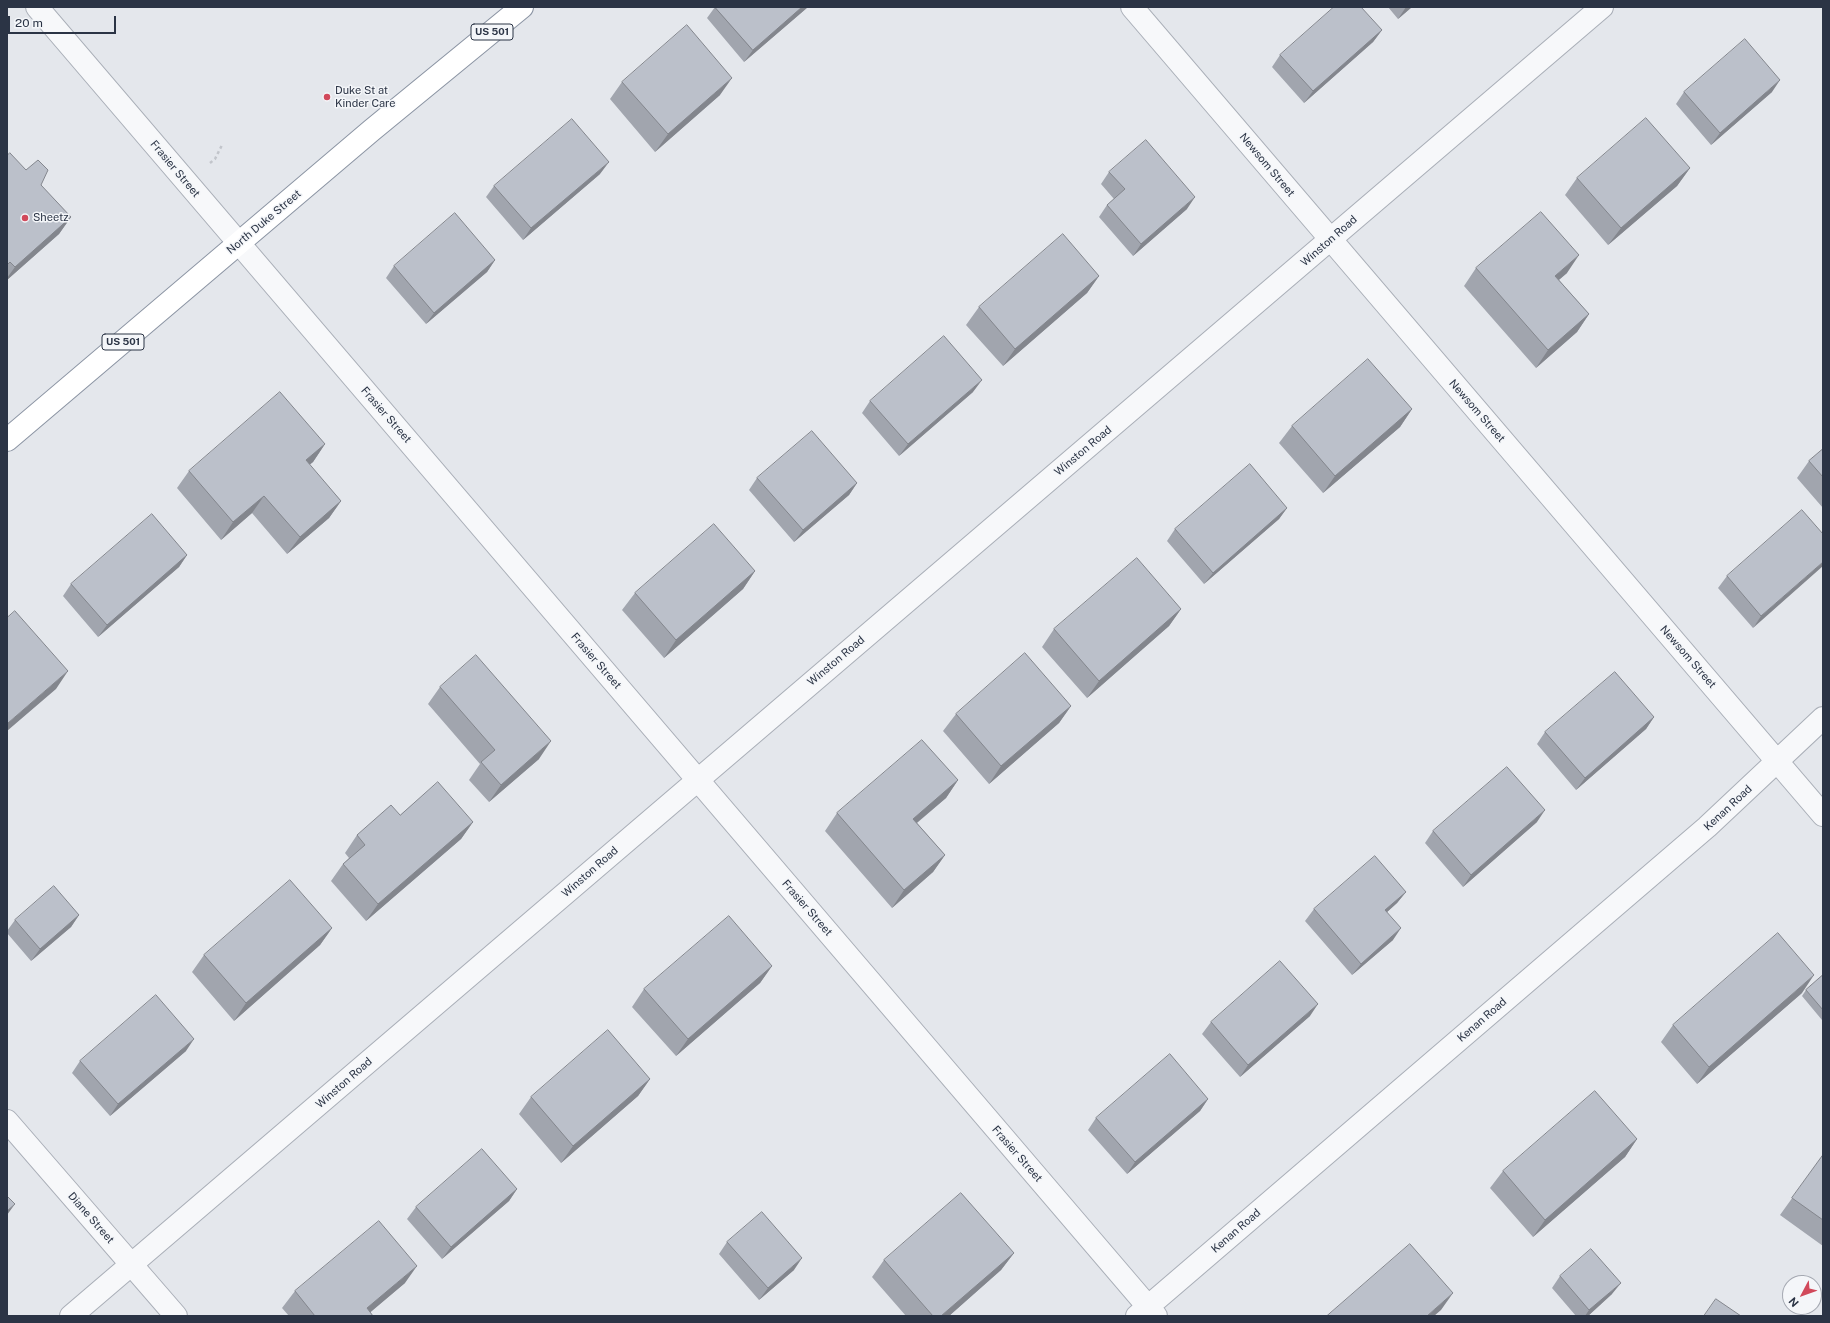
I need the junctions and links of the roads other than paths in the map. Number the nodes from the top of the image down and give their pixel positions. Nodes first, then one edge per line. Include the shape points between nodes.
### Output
1 (37, 7) edge
2 (522, 7) edge
3 (1132, 7) edge
4 (1602, 7) edge
5 (1330, 240) junction
6 (238, 243) junction
7 (7, 440) edge
8 (1823, 718) edge
9 (1778, 762) junction
10 (698, 780) junction
11 (1823, 815) edge
12 (7, 1121) edge
13 (131, 1264) junction
14 (1147, 1313) edge
15 (71, 1316) edge
16 (176, 1316) edge

1 - 6 street, Frasier Street
2 - 6 highway, North Duke Street / US 501
3 - 5 street, Newsom Street
4 - 5 street, Winston Road
5 - 9 street, Newsom Street
5 - 10 street, Winston Road
6 - 7 highway, North Duke Street / US 501
6 - 10 street, Frasier Street
8 - 9 street, Kenan Road
9 - 11 street, Newsom Street
9 - 14 street, Kenan Road via 1707,827
10 - 13 street, Winston Road
10 - 14 street, Frasier Street
12 - 13 street, Diane Street
13 - 15 street, Winston Road
13 - 16 street, Diane Street

